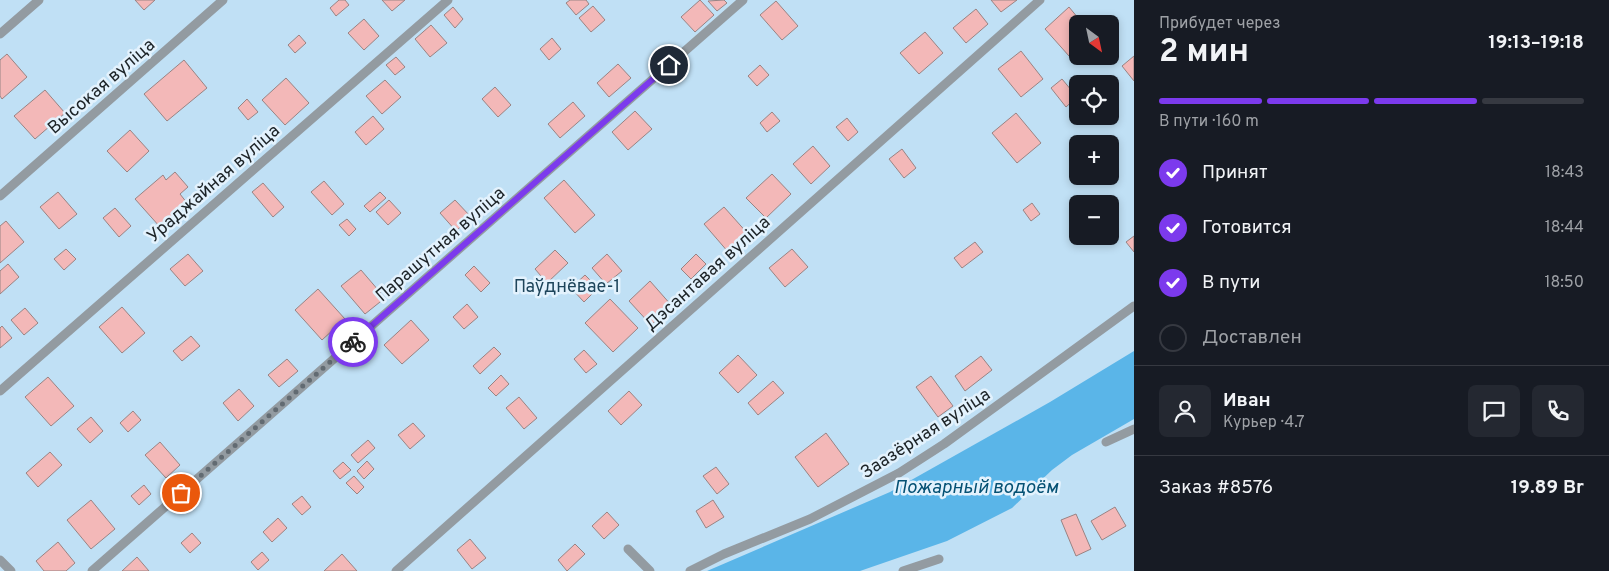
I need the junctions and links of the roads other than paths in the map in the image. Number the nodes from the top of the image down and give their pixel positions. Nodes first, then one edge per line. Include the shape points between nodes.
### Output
1 (39, 0) edge
2 (223, 0) edge
3 (448, 0) edge
4 (743, 0) edge
5 (1040, 0) edge
6 (0, 34) edge
7 (0, 196) edge
8 (1134, 306) edge
9 (0, 391) edge
10 (1134, 429) edge
11 (1106, 442) dead end
12 (628, 548) dead end
13 (940, 559) dead end
14 (0, 560) edge
15 (11, 571) edge
16 (92, 571) edge
17 (396, 571) edge
18 (650, 571) edge
19 (690, 571) edge
20 (902, 571) edge

1 - 6 lane
2 - 7 lane, Высокая вуліца
3 - 9 lane, Ураджайная вуліца
4 - 16 lane, Парашутная вуліца
5 - 17 lane, Дэсантавая вуліца
8 - 19 lane, Заазёрная вуліца via 899,473 810,519
10 - 11 lane
12 - 18 lane
13 - 20 lane
14 - 15 lane

